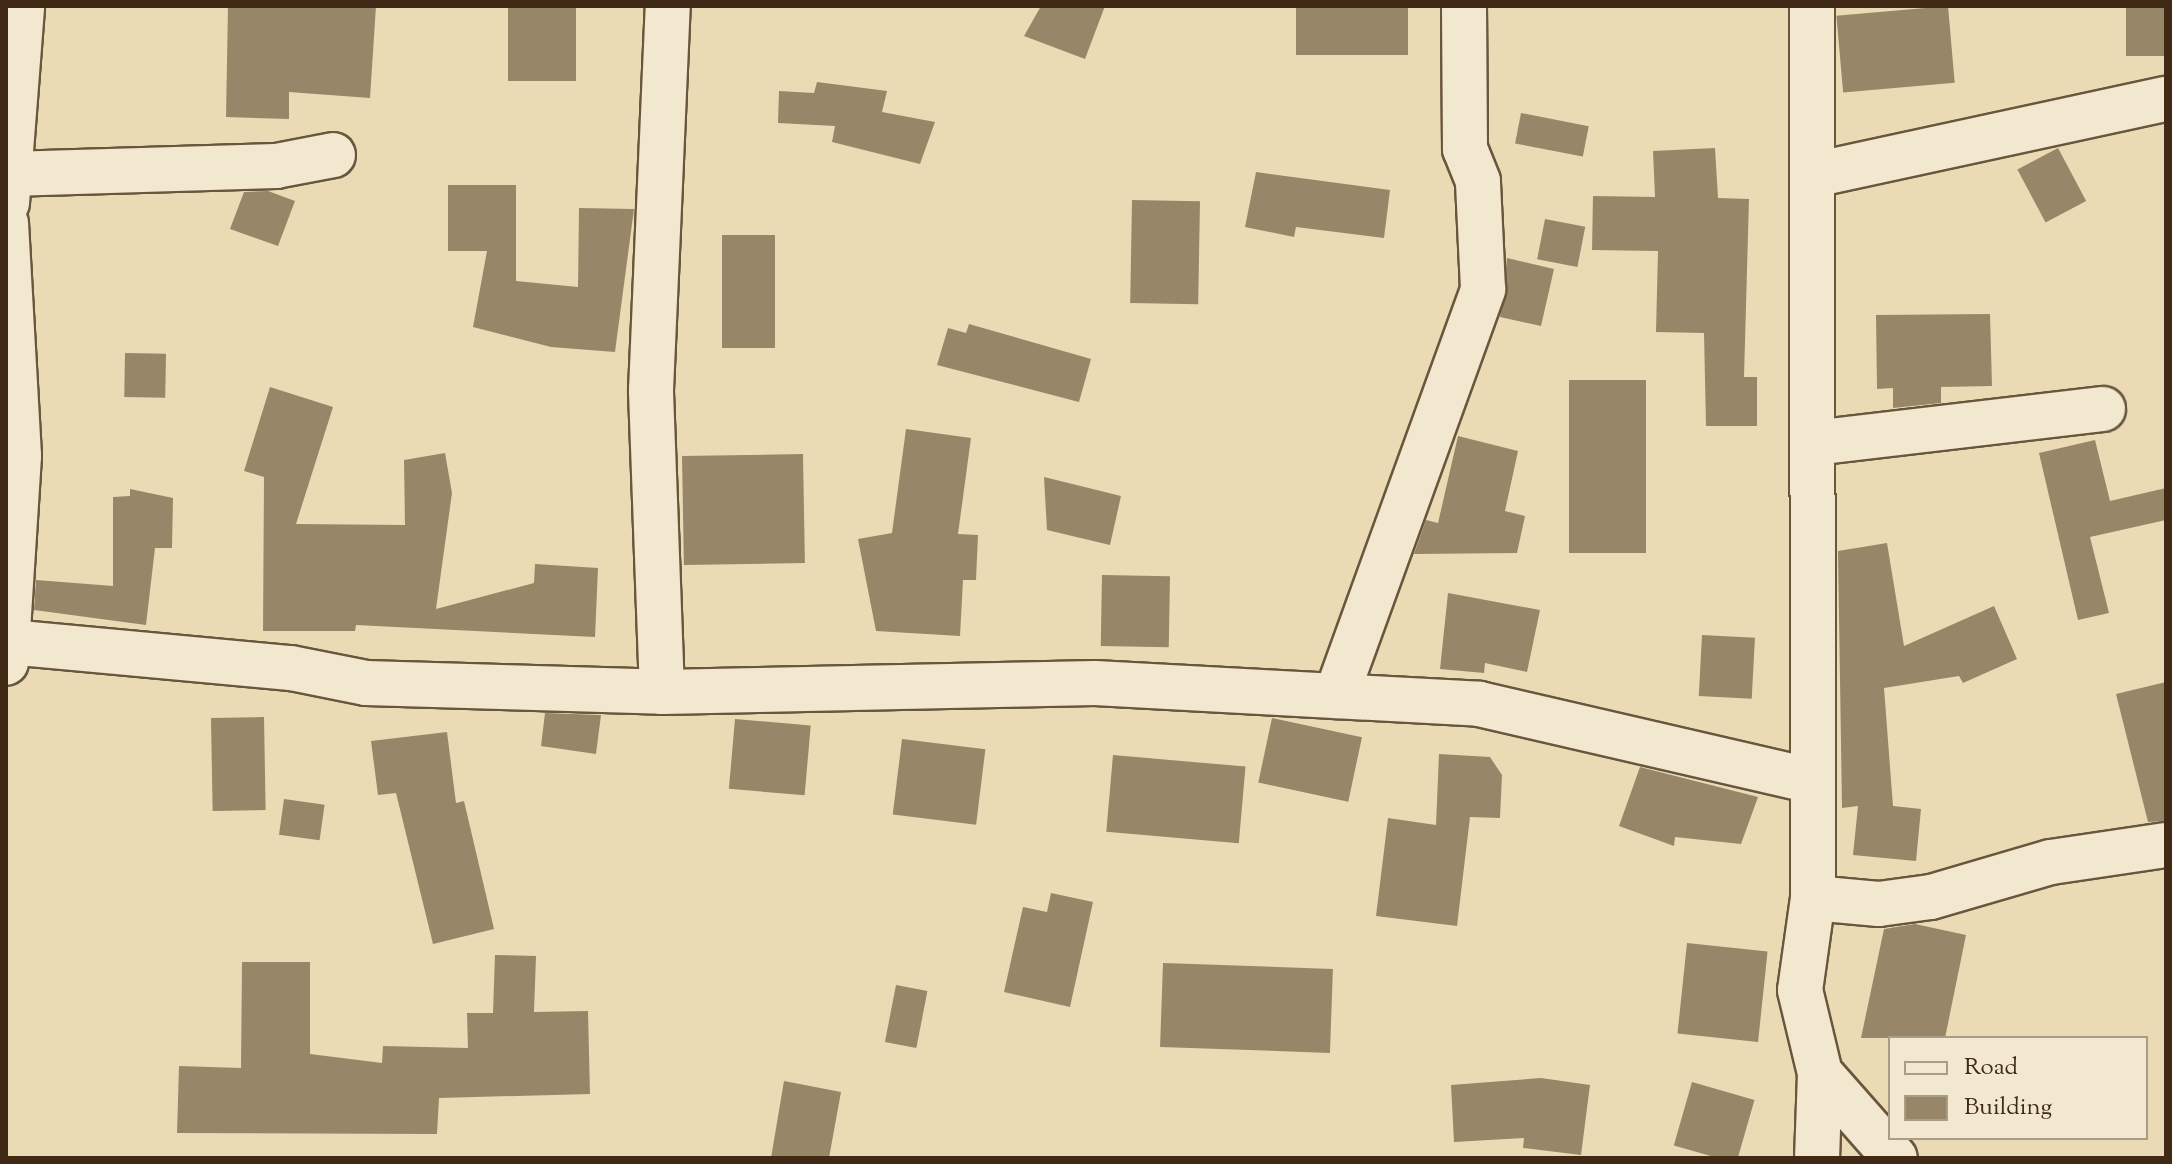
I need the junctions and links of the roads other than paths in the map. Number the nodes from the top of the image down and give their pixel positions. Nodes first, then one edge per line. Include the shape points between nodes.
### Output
1 (22, 6) edge
2 (668, 6) edge
3 (1464, 6) edge
4 (1812, 6) edge
5 (2166, 99) edge
6 (333, 155) dead end
7 (1813, 175) junction
8 (8, 194) edge
9 (6, 223) edge
10 (2103, 409) dead end
11 (1813, 443) junction
12 (7, 573) edge
13 (7, 653) edge
14 (662, 692) junction
15 (1336, 696) junction
16 (1808, 780) junction
17 (2166, 845) edge
18 (1813, 898) junction
19 (1820, 1073) junction
20 (1817, 1158) edge
21 (1895, 1158) edge

1 - 8 street
2 - 14 street via 651,390
3 - 15 street via 1465,149 1478,181 1483,289
4 - 7 street
5 - 7 street
6 - 8 street via 276,166
7 - 11 street
9 - 12 street via 19,456
10 - 11 street
11 - 16 street
12 - 13 street
13 - 14 street via 291,668 366,683
14 - 15 street via 1095,683
15 - 16 street via 1479,704
16 - 18 street
17 - 18 street via 2051,862 1931,897 1879,904
18 - 19 street via 1800,990
19 - 20 street
19 - 21 street

